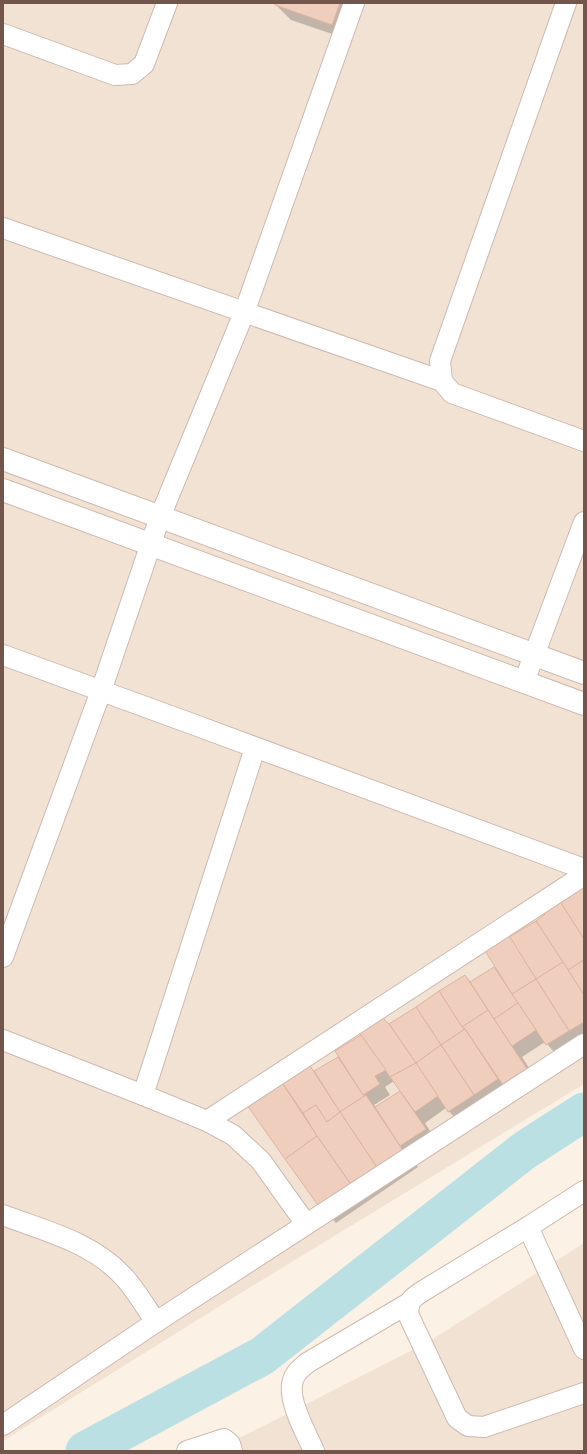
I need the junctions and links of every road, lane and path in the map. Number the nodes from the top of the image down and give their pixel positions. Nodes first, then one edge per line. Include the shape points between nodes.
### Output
1 (167, 3) edge
2 (354, 3) edge
3 (566, 3) edge
4 (3, 34) edge
5 (3, 228) edge
6 (244, 312) junction
7 (442, 381) junction
8 (584, 441) edge
9 (3, 459) edge
10 (3, 490) edge
11 (160, 517) junction
12 (584, 522) edge
13 (151, 544) junction
14 (534, 654) junction
15 (3, 655) edge
16 (584, 673) edge
17 (524, 682) junction
18 (102, 691) junction
19 (584, 704) edge
20 (255, 748) junction
21 (584, 869) edge
22 (584, 875) edge
23 (3, 957) edge
24 (3, 1040) edge
25 (584, 1044) edge
26 (143, 1094) junction
27 (207, 1121) junction
28 (584, 1191) edge
29 (3, 1215) edge
30 (306, 1224) junction
31 (528, 1227) junction
32 (409, 1304) junction
33 (156, 1322) junction
34 (584, 1349) edge
35 (584, 1393) edge
36 (5, 1420) edge
37 (187, 1451) edge
38 (232, 1451) edge
39 (314, 1451) edge

1 - 4 street via 144,64 132,74 115,75
2 - 6 street
3 - 7 street via 440,361
5 - 6 street
6 - 7 street
6 - 11 street
7 - 8 street via 452,394
9 - 11 street
10 - 13 street
11 - 13 street
11 - 14 street
12 - 14 street
13 - 17 street
13 - 18 street
14 - 16 street
14 - 17 street
15 - 18 street
17 - 19 street
18 - 20 street
18 - 23 street
20 - 21 street
20 - 26 street
22 - 27 street
24 - 26 street
25 - 30 street
26 - 27 street
27 - 30 street via 233,1135 261,1161
28 - 31 street
29 - 33 street via 78,1243 102,1256 123,1275
30 - 33 street
31 - 32 street via 423,1291
31 - 34 street
32 - 35 street via 408,1314 457,1418 468,1426 484,1427
32 - 39 street via 307,1363 295,1375 291,1387 292,1401
33 - 36 street
37 - 38 street via 224,1439 230,1444

